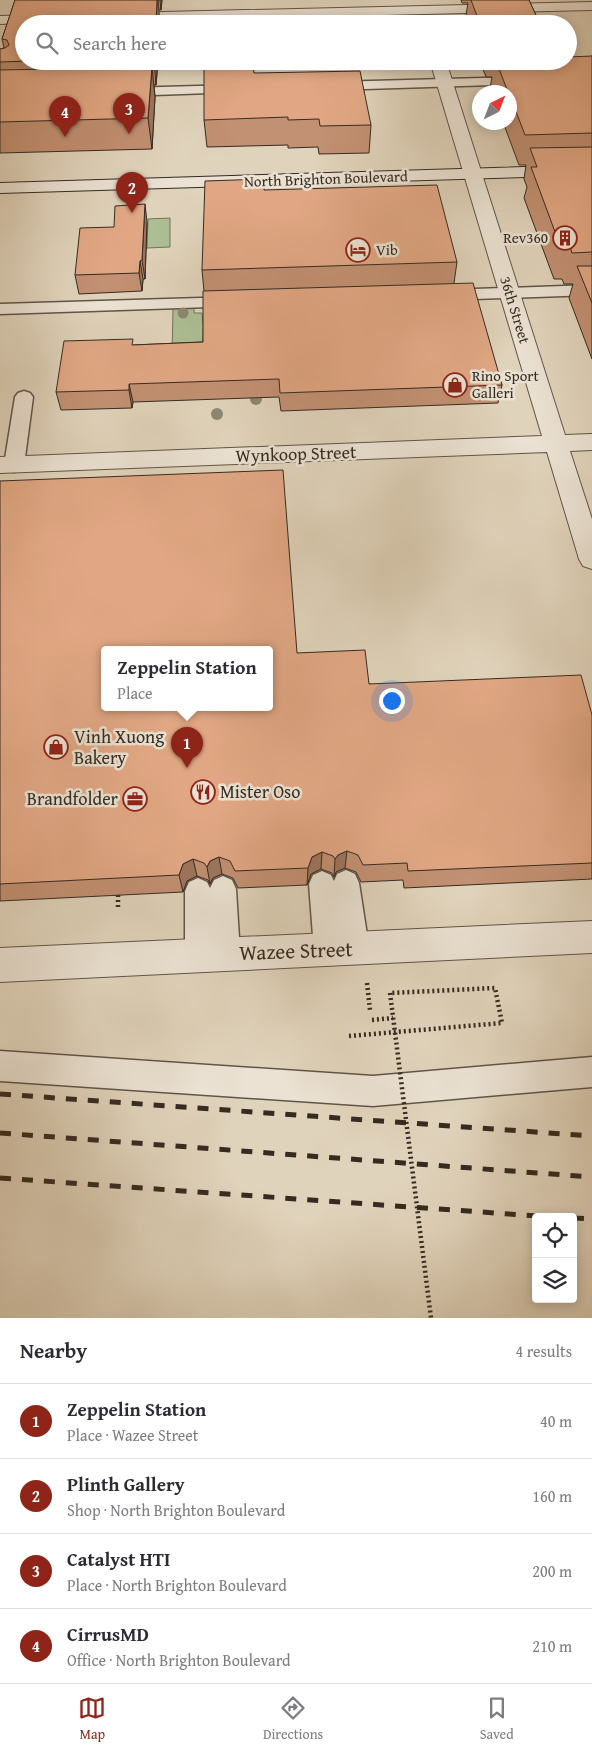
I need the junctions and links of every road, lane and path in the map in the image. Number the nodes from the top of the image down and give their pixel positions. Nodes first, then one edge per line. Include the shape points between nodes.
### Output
1 (592, 6) edge
2 (423, 11) edge
3 (318, 15) edge
4 (0, 20) edge
5 (15, 20) edge
6 (441, 70) edge
7 (533, 81) edge
8 (445, 83) junction
9 (317, 87) edge
10 (247, 88) edge
11 (109, 92) edge
12 (592, 170) edge
13 (474, 174) junction
14 (0, 188) edge
15 (592, 290) edge
16 (510, 293) junction
17 (433, 296) edge
18 (252, 302) edge
19 (0, 310) edge
20 (24, 397) dead end
21 (592, 442) edge
22 (556, 444) junction
23 (7, 465) edge
24 (592, 559) edge
25 (334, 883) edge
26 (210, 890) dead end
27 (118, 895) edge
28 (118, 910) dead end
29 (592, 937) edge
30 (342, 949) junction
31 (212, 955) junction
32 (0, 965) edge
33 (367, 981) dead end
34 (370, 1010) dead end
35 (393, 1018) junction
36 (372, 1020) dead end
37 (349, 1036) dead end
38 (0, 1066) edge
39 (592, 1072) edge
40 (431, 1318) edge

1 - 2 street
2 - 3 street
4 - 5 street
6 - 8 street, 36th Street
7 - 8 lane
8 - 9 lane
8 - 13 street, 36th Street
10 - 11 lane
12 - 13 street, North Brighton Boulevard
13 - 14 street, North Brighton Boulevard
13 - 16 street, 36th Street
15 - 16 lane
16 - 17 lane
16 - 22 street, 36th Street
18 - 19 lane
20 - 23 lane
21 - 22 street, Wynkoop Street
22 - 23 street, Wynkoop Street
22 - 24 street, 36th Street
25 - 30 lane
26 - 31 lane
27 - 28 path
29 - 30 street, Wazee Street
30 - 31 street, Wazee Street
31 - 32 street, Wazee Street
33 - 34 path
35 - 36 path
35 - 37 path, bridge via 390,993 496,988 502,1023
35 - 40 path, bridge
38 - 39 lane via 372,1091

